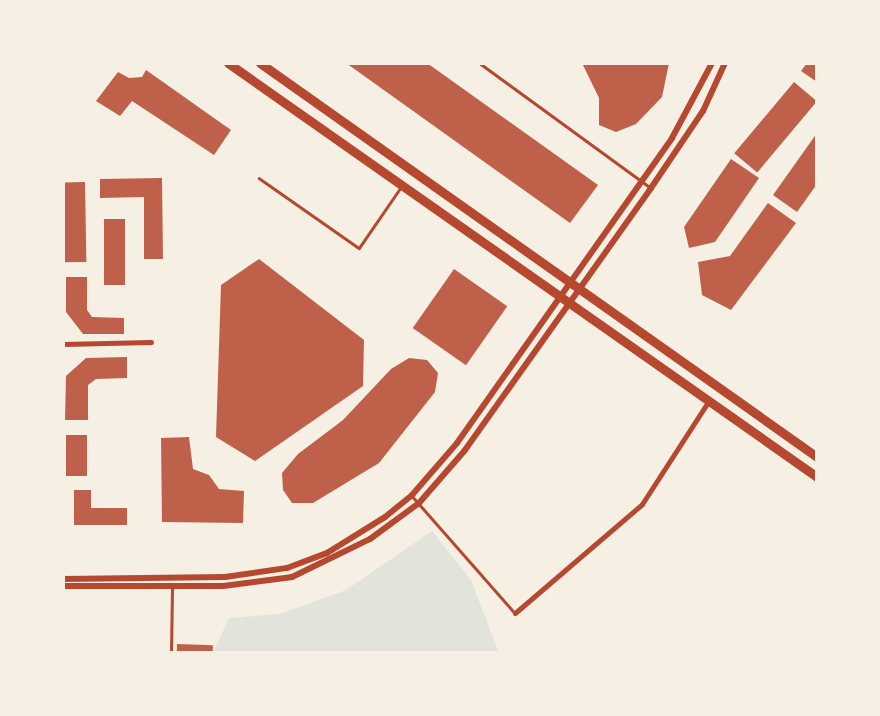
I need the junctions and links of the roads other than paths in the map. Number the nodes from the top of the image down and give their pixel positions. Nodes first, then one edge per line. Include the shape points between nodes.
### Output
1 (228, 63) edge
2 (260, 63) edge
3 (712, 63) edge
4 (725, 63) edge
5 (481, 64) edge
6 (259, 178) dead end
7 (641, 182) junction
8 (403, 185) junction
9 (651, 188) junction
10 (570, 282) junction
11 (580, 289) junction
12 (560, 296) junction
13 (570, 302) junction
14 (151, 342) dead end
15 (63, 344) edge
16 (708, 402) junction
17 (817, 457) edge
18 (817, 477) edge
19 (412, 495) junction
20 (419, 503) junction
21 (63, 579) edge
22 (172, 585) junction
23 (63, 586) edge
24 (514, 613) joint
25 (171, 653) edge

1 - 8 highway
2 - 10 highway
3 - 7 street via 692,107
4 - 9 street via 703,111
5 - 7 lane
6 - 8 lane via 359,248
7 - 9 lane
7 - 10 street
8 - 12 highway
9 - 11 street
10 - 11 highway
10 - 12 street
11 - 13 street
11 - 17 highway
12 - 13 highway
12 - 19 street via 457,443
13 - 16 highway
13 - 20 street via 465,450
14 - 15 street
16 - 18 highway
16 - 24 street via 642,504
19 - 20 lane
19 - 21 street via 327,554 287,568 225,577
20 - 22 street via 370,539 292,577 257,584
20 - 24 lane
22 - 23 street
22 - 25 lane

